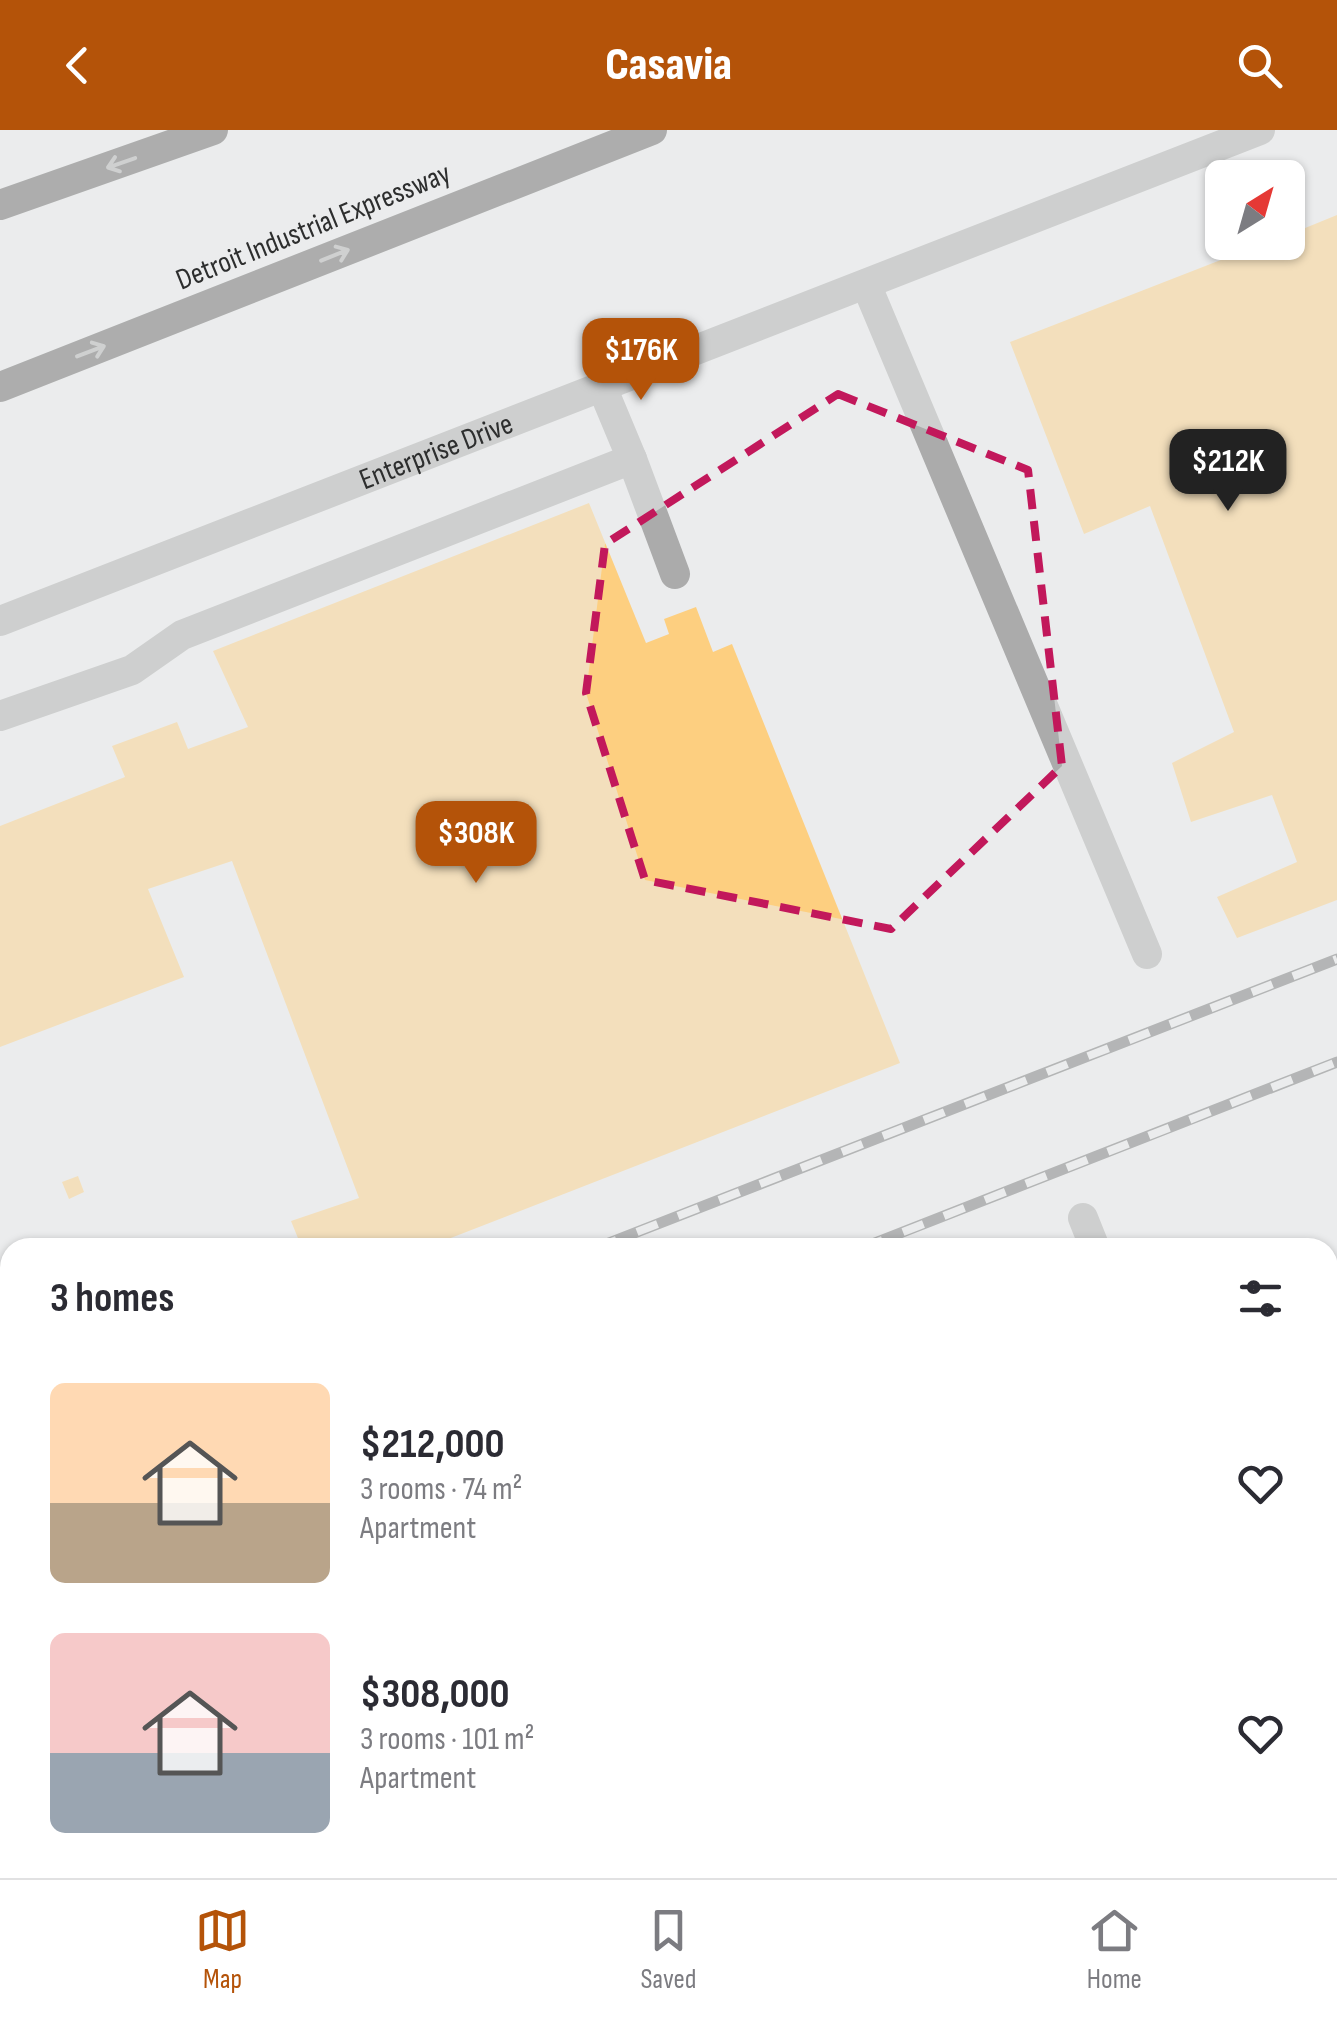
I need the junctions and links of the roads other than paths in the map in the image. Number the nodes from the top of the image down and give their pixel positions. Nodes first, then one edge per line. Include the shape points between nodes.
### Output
1 (213, 130) edge
2 (652, 130) edge
3 (1260, 130) edge
4 (0, 205) edge
5 (866, 284) junction
6 (602, 386) junction
7 (0, 387) edge
8 (632, 459) junction
9 (675, 574) dead end
10 (0, 621) edge
11 (0, 716) edge
12 (1147, 954) dead end
13 (1083, 1218) dead end
14 (1090, 1238) edge

1 -> 4 highway
7 -> 2 highway, Detroit Industrial Expressway
3 - 5 street, Enterprise Drive
5 - 6 street, Enterprise Drive
5 - 12 street
6 - 8 street
6 - 10 street, Enterprise Drive
8 - 9 street
8 - 11 street via 182,636 132,670
13 - 14 street

